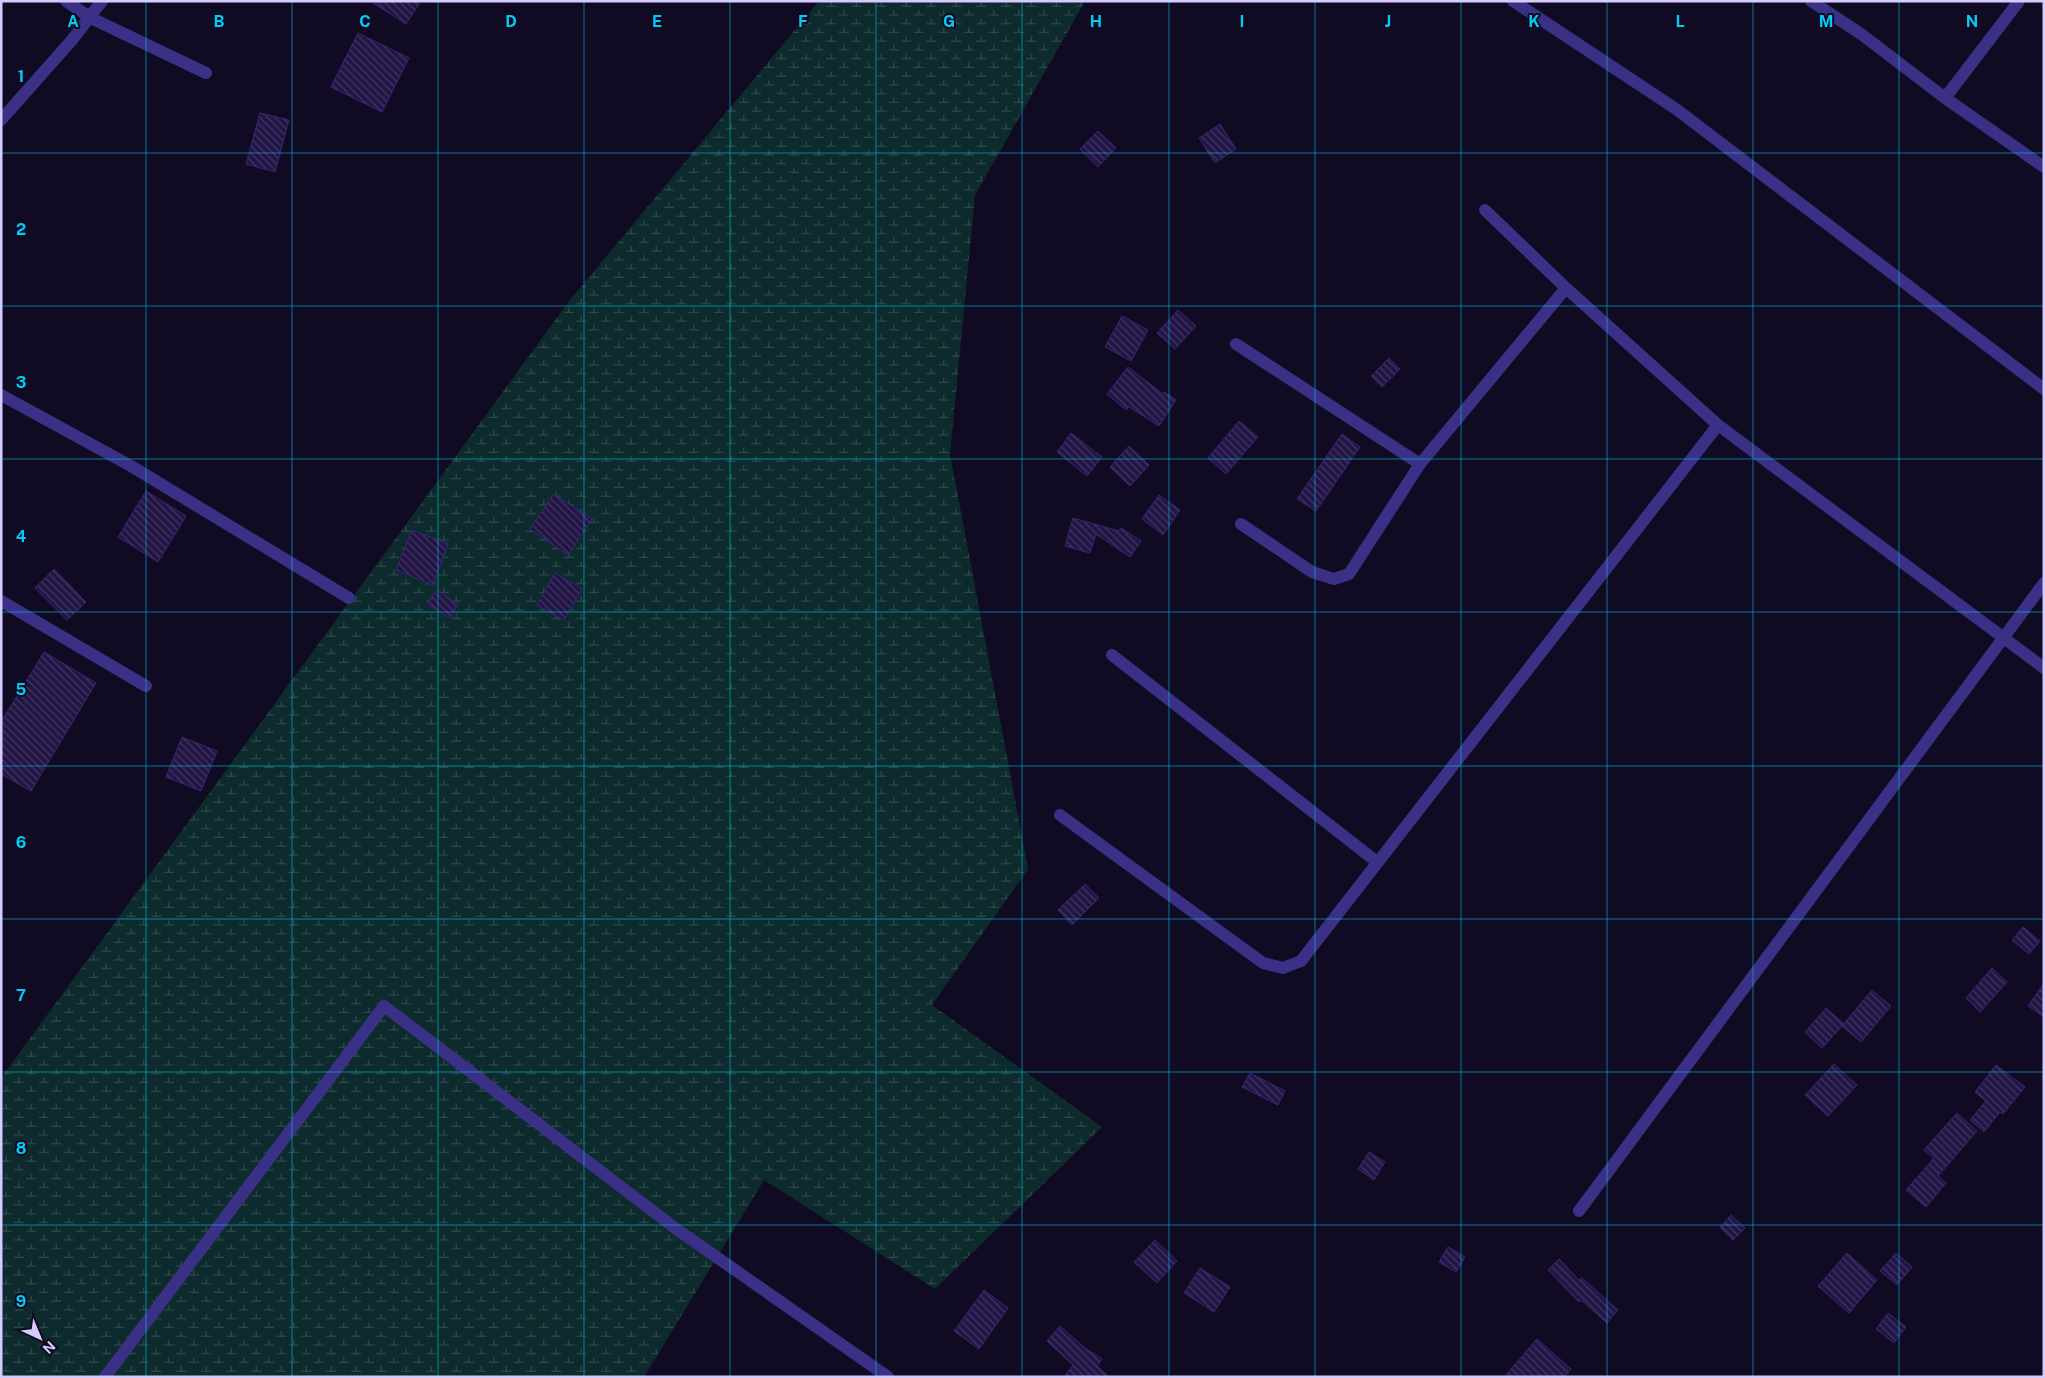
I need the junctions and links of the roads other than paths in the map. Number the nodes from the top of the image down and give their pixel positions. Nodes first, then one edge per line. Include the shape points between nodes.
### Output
1 (66, 1) edge
2 (102, 1) edge
3 (1513, 1) edge
4 (1811, 1) edge
5 (2019, 1) edge
6 (90, 18) junction
7 (206, 73) dead end
8 (1945, 98) junction
9 (1, 120) edge
10 (2044, 167) edge
11 (1486, 210) dead end
12 (1566, 288) junction
13 (1236, 344) dead end
14 (2044, 389) edge
15 (1, 395) edge
16 (1718, 425) junction
17 (1420, 464) junction
18 (1241, 524) dead end
19 (2044, 582) edge
20 (349, 598) dead end
21 (1, 601) edge
22 (2003, 638) junction
23 (1112, 655) dead end
24 (2044, 668) edge
25 (146, 686) dead end
26 (1060, 815) dead end
27 (1376, 862) junction
28 (1579, 1211) dead end
29 (105, 1377) edge
30 (888, 1377) edge

1 - 6 street
2 - 6 street
3 - 14 street via 1676,109
4 - 8 street via 1862,34
5 - 8 street
6 - 7 street
6 - 9 street
8 - 10 street
11 - 12 street
12 - 16 street
12 - 17 street
13 - 17 street
15 - 20 street via 131,466
16 - 22 street
16 - 27 street
17 - 18 street via 1349,574 1334,579 1312,572
19 - 22 street
21 - 25 street
22 - 24 street
22 - 28 street
23 - 27 street
26 - 27 street via 1263,963 1283,968 1301,961
29 - 30 street via 384,1006 675,1228

